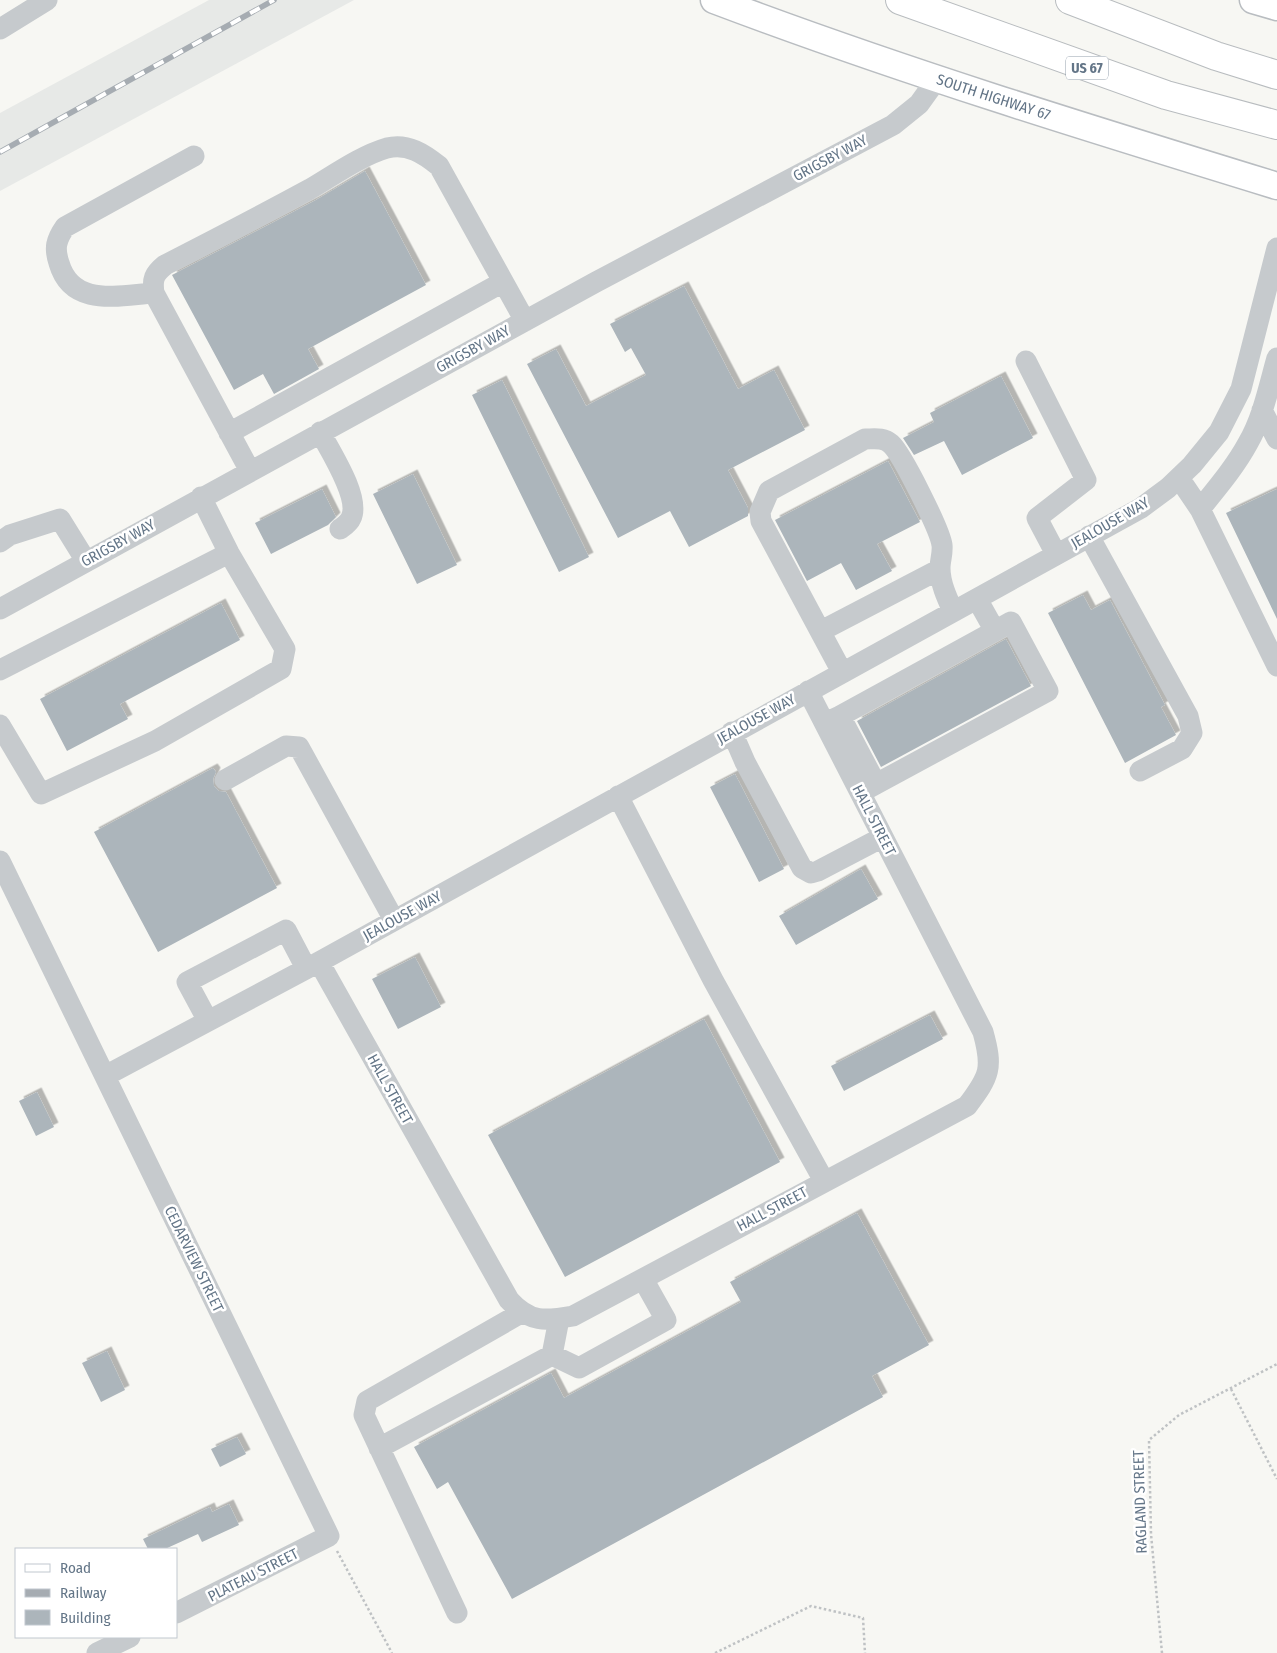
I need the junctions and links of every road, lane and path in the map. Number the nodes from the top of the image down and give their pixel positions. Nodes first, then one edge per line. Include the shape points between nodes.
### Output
1 (47, 0) edge
2 (714, 0) edge
3 (900, 0) edge
4 (1070, 0) edge
5 (1253, 0) edge
6 (1277, 7) edge
7 (0, 29) edge
8 (1277, 75) edge
9 (937, 79) junction
10 (1277, 125) edge
11 (194, 156) dead end
12 (1277, 186) edge
13 (1277, 248) edge
14 (503, 282) junction
15 (1272, 290) edge
16 (154, 293) junction
17 (525, 321) junction
18 (1277, 358) edge
19 (1026, 361) dead end
20 (1262, 410) junction
21 (320, 432) junction
22 (229, 433) junction
23 (1277, 439) edge
24 (250, 471) junction
25 (1179, 478) junction
26 (200, 497) junction
27 (1200, 509) junction
28 (340, 530) dead end
29 (1089, 536) junction
30 (0, 542) edge
31 (229, 553) junction
32 (1056, 554) junction
33 (86, 561) junction
34 (940, 569) junction
35 (977, 599) junction
36 (0, 609) edge
37 (953, 612) junction
38 (821, 631) junction
39 (995, 631) junction
40 (1277, 666) edge
41 (0, 670) edge
42 (842, 672) junction
43 (808, 691) junction
44 (832, 720) junction
45 (0, 724) edge
46 (732, 732) junction
47 (1140, 771) dead end
48 (225, 780) dead end
49 (868, 788) junction
50 (618, 796) junction
51 (883, 836) junction
52 (0, 862) edge
53 (394, 920) junction
54 (313, 965) junction
55 (208, 1021) junction
56 (105, 1076) junction
57 (824, 1182) junction
58 (642, 1279) junction
59 (521, 1313) junction
60 (559, 1318) junction
61 (552, 1354) junction
62 (1277, 1364) edge
63 (1231, 1389) junction
64 (379, 1448) junction
65 (1277, 1479) edge
66 (329, 1536) junction
67 (178, 1613) edge
68 (457, 1613) dead end
69 (128, 1638) edge
70 (97, 1653) edge
71 (392, 1653) edge
72 (715, 1653) edge
73 (865, 1653) edge
74 (1162, 1653) edge

1 - 7 street
2 - 9 main road, SOUTH HIGHWAY 67
3 - 10 highway, US 67 via 1166,95
4 - 8 highway via 1216,56
5 - 6 main road
9 - 12 main road, SOUTH HIGHWAY 67
9 - 17 street, GRIGSBY WAY via 919,104 893,125
11 - 16 street via 65,227 57,239 56,253 60,266 65,277 78,290 92,296
13 - 15 street, JEALOUSE WAY
14 - 16 street via 439,166 422,152 404,147 388,148 362,160 165,265 155,273 152,282
14 - 17 street
14 - 22 street
15 - 25 street, JEALOUSE WAY via 1242,389 1219,432
16 - 22 street
17 - 21 street, GRIGSBY WAY
18 - 20 street
19 - 32 street via 1086,480 1037,518
20 - 23 street
20 - 27 street via 1249,442
21 - 24 street, GRIGSBY WAY
21 - 28 street via 354,508 351,519
22 - 24 street
24 - 26 street, GRIGSBY WAY
25 - 27 street
25 - 29 street, JEALOUSE WAY via 1141,508
26 - 31 street
26 - 33 street, GRIGSBY WAY
27 - 40 street
29 - 32 street, JEALOUSE WAY
29 - 47 street via 1188,716 1192,733 1182,749
30 - 33 street via 10,535 60,520
31 - 41 street
31 - 45 street via 285,649 281,669 155,741 41,794
32 - 35 street, JEALOUSE WAY
33 - 36 street, GRIGSBY WAY
34 - 37 street
34 - 38 street
34 - 38 street via 943,546 900,455 890,443 878,438 865,440 769,491 760,512 761,521
35 - 37 street, JEALOUSE WAY
35 - 39 street
37 - 42 street, JEALOUSE WAY
38 - 42 street
39 - 44 street
39 - 49 street via 1011,622 1048,691
42 - 43 street, JEALOUSE WAY
43 - 44 street, HALL STREET
43 - 46 street, JEALOUSE WAY
44 - 49 street, HALL STREET
46 - 50 street, JEALOUSE WAY
46 - 51 street via 802,868 811,873 818,871
48 - 53 street via 286,746 299,747
49 - 51 street, HALL STREET
50 - 53 street, JEALOUSE WAY
50 - 57 street via 713,980
51 - 57 street, HALL STREET via 983,1032 990,1057 985,1082 967,1106
52 - 56 street, CEDARVIEW STREET
53 - 54 street, JEALOUSE WAY
54 - 55 street, JEALOUSE WAY
54 - 55 street, HALL STREET via 286,930 187,982
54 - 59 street, HALL STREET via 509,1300
55 - 56 street, JEALOUSE WAY
56 - 66 street, CEDARVIEW STREET
57 - 58 street, HALL STREET
58 - 60 street, HALL STREET via 573,1316
58 - 61 street via 666,1320 579,1368
59 - 60 street, HALL STREET via 545,1321
59 - 64 street via 367,1401 364,1415
60 - 61 street
61 - 64 street
62 - 63 path, RAGLAND STREET
63 - 65 path
63 - 74 path, RAGLAND STREET via 1179,1415 1149,1440 1151,1534
64 - 68 street
66 - 67 street, PLATEAU STREET
66 - 71 path
69 - 70 street
72 - 73 path via 811,1606 863,1618

